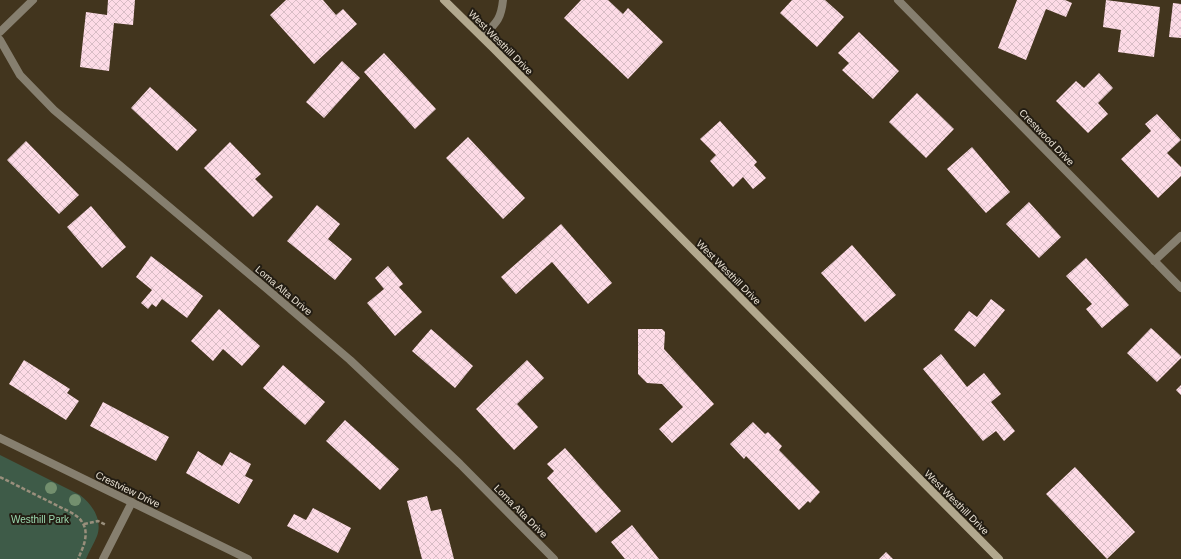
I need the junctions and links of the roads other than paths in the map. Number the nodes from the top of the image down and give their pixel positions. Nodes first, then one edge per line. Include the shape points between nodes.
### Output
1 (33, 0) edge
2 (444, 0) edge
3 (502, 0) edge
4 (898, 0) edge
5 (0, 32) edge
6 (482, 37) junction
7 (0, 40) edge
8 (1181, 236) edge
9 (1154, 261) junction
10 (1181, 288) edge
11 (0, 438) edge
12 (132, 502) junction
13 (104, 559) edge
14 (248, 559) edge
15 (554, 559) edge
16 (999, 559) edge

1 - 5 street
2 - 6 street, West Westhill Drive
3 - 6 street via 502,10 497,22
4 - 9 street, Crestwood Drive
6 - 16 street, West Westhill Drive
7 - 15 street, Loma Alta Drive via 20,75 54,110 350,360 460,464
8 - 9 street
9 - 10 street, Crestwood Drive
11 - 12 street, Crestview Drive
12 - 13 street
12 - 14 street, Crestview Drive

